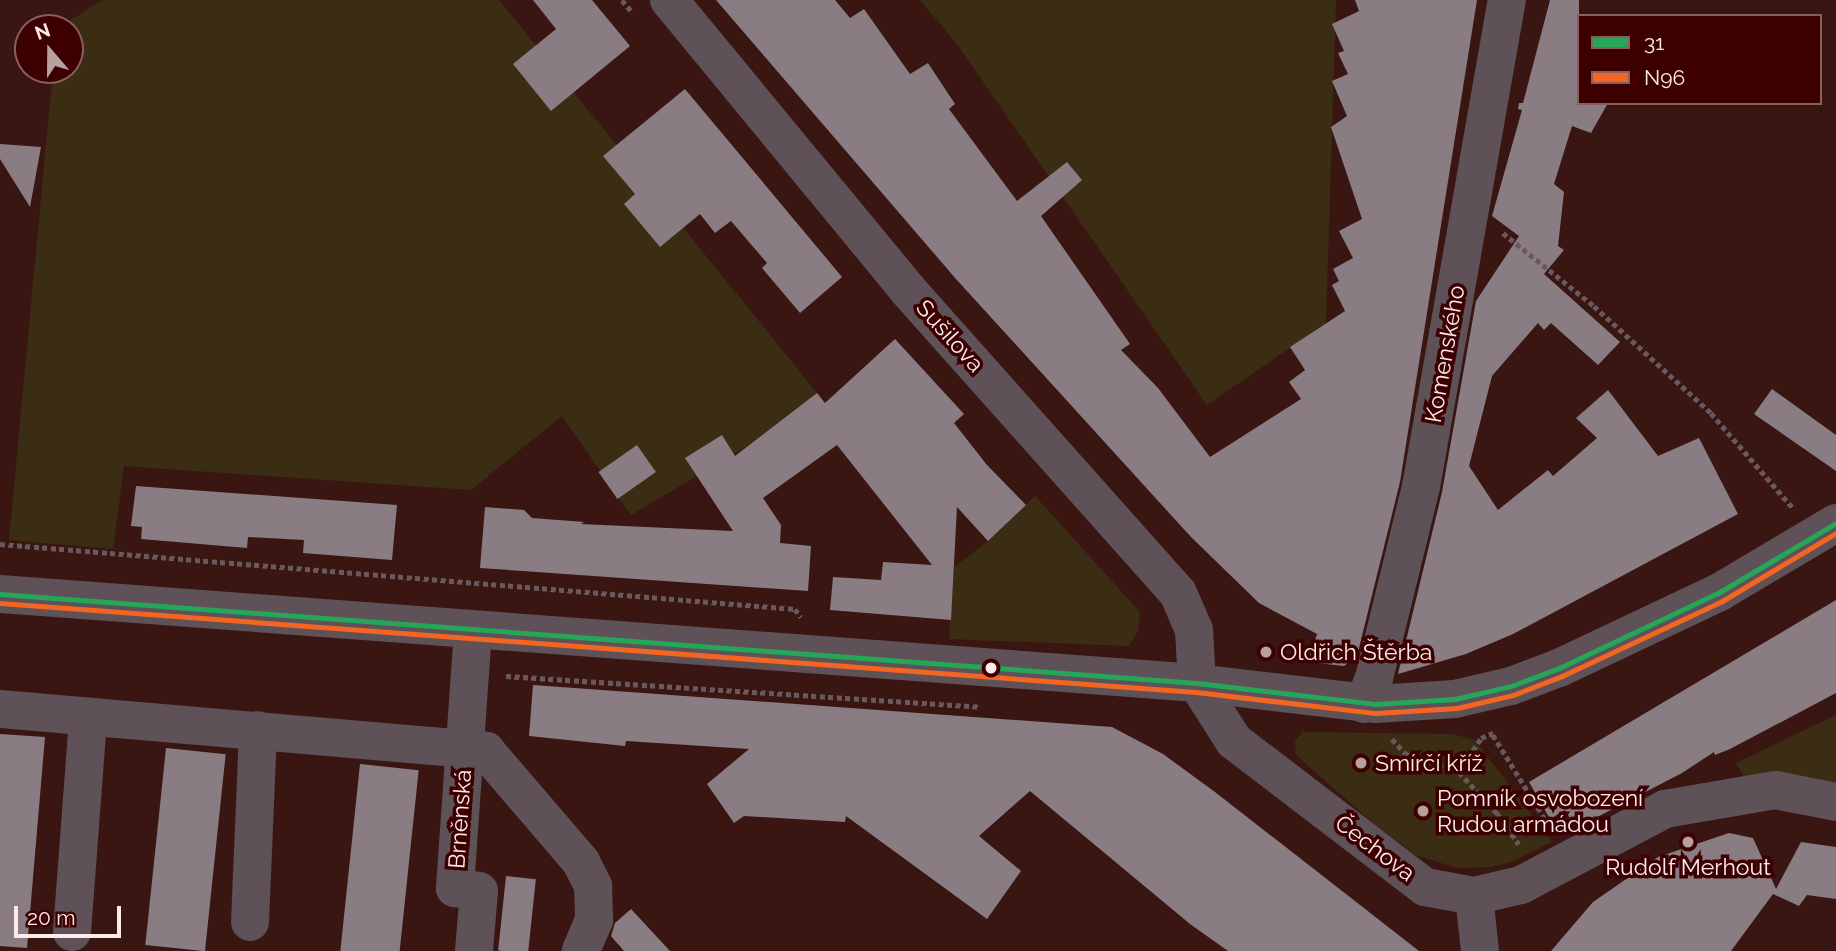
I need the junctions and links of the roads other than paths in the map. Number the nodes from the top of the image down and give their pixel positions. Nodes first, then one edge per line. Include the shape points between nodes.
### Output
1 (669, 0) edge
2 (1507, 0) edge
3 (1826, 530) edge
4 (0, 594) edge
5 (473, 630) junction
6 (1197, 683) junction
7 (1364, 704) junction
8 (0, 709) edge
9 (88, 717) junction
10 (258, 730) junction
11 (465, 749) junction
12 (1836, 802) edge
13 (1474, 896) junction
14 (250, 922) dead end
15 (72, 932) dead end
16 (584, 950) edge
17 (474, 951) edge
18 (1480, 951) edge

1 - 6 street, Sušilova via 907,289 1178,593 1194,630
2 - 7 street, Komenského via 1421,487
3 - 7 street via 1718,593 1559,668 1511,686 1455,699
4 - 5 street
5 - 6 street
5 - 11 street, Brněnská
6 - 7 street
6 - 13 street, Čechova via 1234,741 1425,887
8 - 9 street, Brněnská
9 - 10 street, Brněnská
9 - 15 street
10 - 11 street, Brněnská
10 - 14 street
11 - 16 street via 486,751 581,862 593,886 594,920
11 - 17 street, Brněnská via 455,888 479,891
12 - 13 street, Čechova via 1775,790 1665,809 1521,885
13 - 18 street

